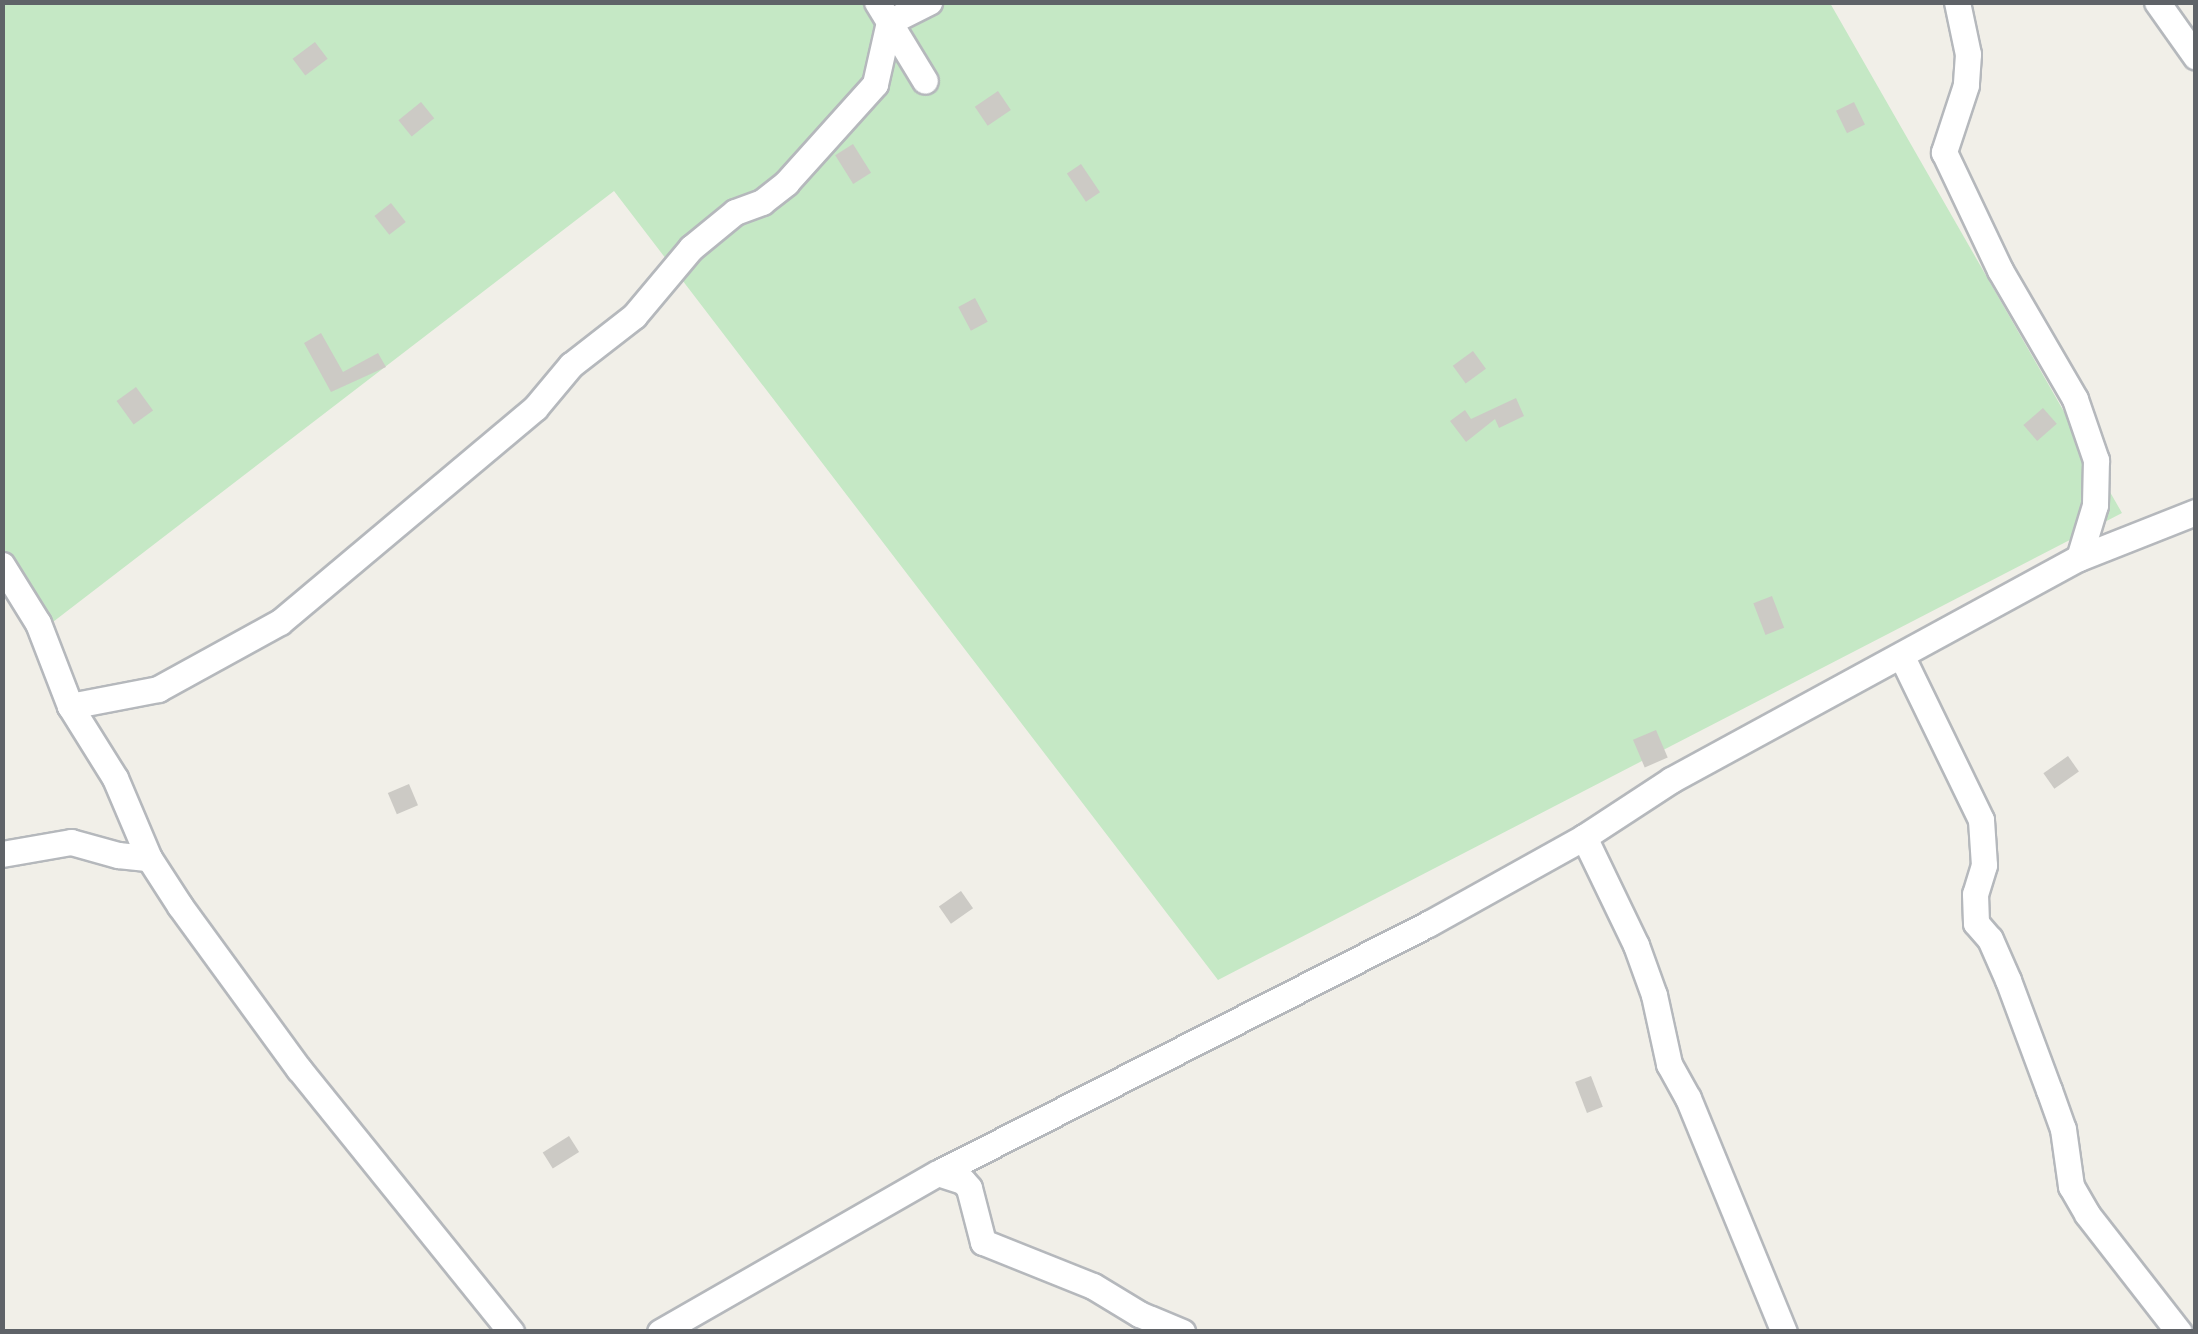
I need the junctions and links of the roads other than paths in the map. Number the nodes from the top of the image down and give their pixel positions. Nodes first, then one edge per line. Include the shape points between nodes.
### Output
1 (928, 2) edge
2 (1957, 2) edge
3 (2157, 2) edge
4 (883, 12) edge
5 (2196, 58) edge
6 (925, 82) dead end
7 (2196, 512) edge
8 (2079, 558) junction
9 (2, 565) edge
10 (1902, 657) junction
11 (70, 706) junction
12 (1584, 837) junction
13 (2, 854) edge
14 (149, 858) junction
15 (938, 1173) junction
16 (510, 1332) edge
17 (660, 1332) edge
18 (1182, 1332) edge
19 (1784, 1332) edge
20 (2179, 1332) edge

1 - 4 street
2 - 8 street via 1968,54 1966,85 1944,152 2000,270 2075,399 2096,460 2095,505
3 - 5 street
4 - 6 street
4 - 11 street via 875,84 786,183 734,212 690,248 634,316 571,365 535,408 280,622 158,689
7 - 8 street
8 - 10 street
9 - 11 street via 38,622
10 - 12 street via 1671,780
10 - 20 street via 1981,820 1984,866 1976,922 2008,980 2049,1090 2071,1186
11 - 14 street via 115,778
12 - 15 street via 1428,924
12 - 19 street via 1636,944 1669,1064
13 - 14 street via 71,842
14 - 16 street via 299,1069
15 - 17 street
15 - 18 street via 969,1188 983,1242 1093,1286

